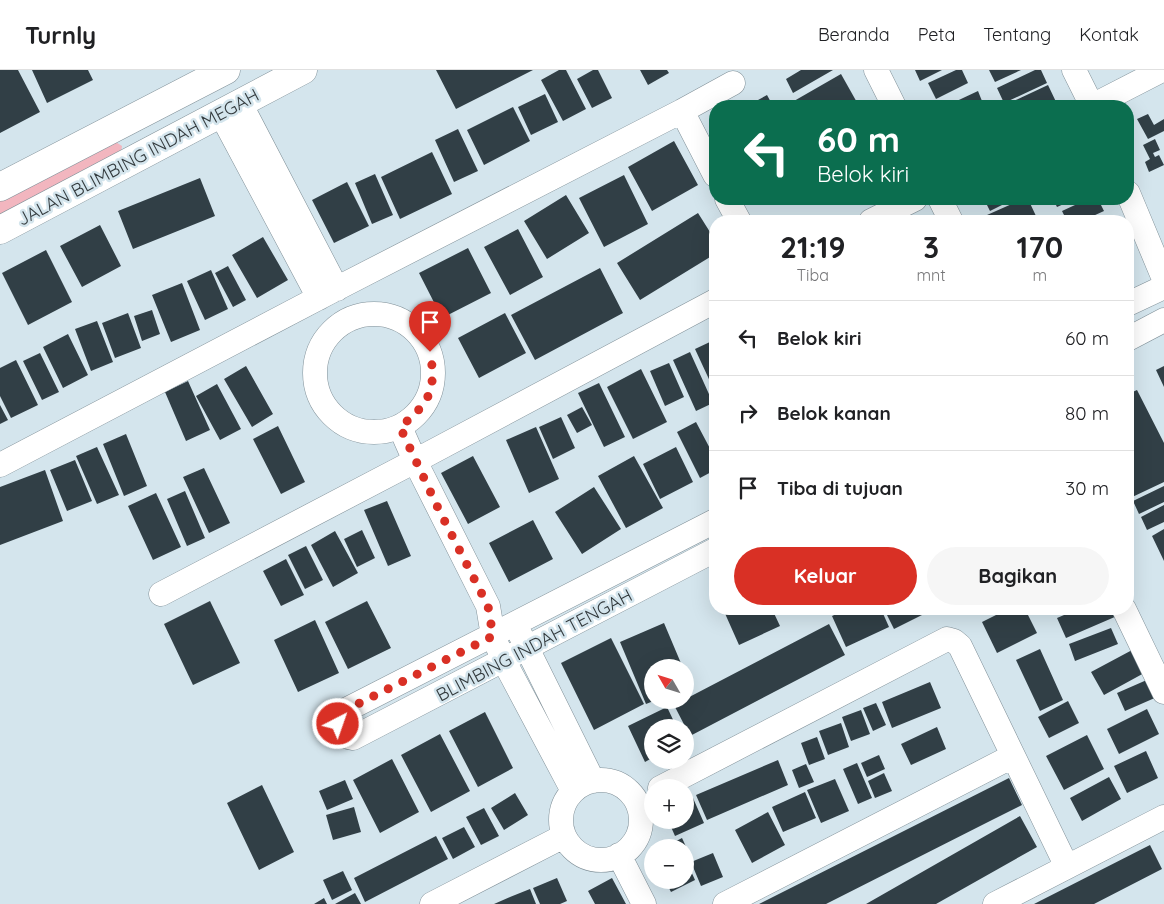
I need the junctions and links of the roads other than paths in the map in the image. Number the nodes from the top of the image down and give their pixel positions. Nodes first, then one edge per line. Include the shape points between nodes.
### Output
1 (226, 70) edge
2 (876, 70) edge
3 (1074, 70) edge
4 (1162, 70) edge
5 (294, 72) edge
6 (733, 83) dead end
7 (891, 100) edge
8 (1089, 100) edge
9 (1104, 100) edge
10 (231, 109) junction
11 (682, 112) junction
12 (135, 117) junction
13 (151, 152) junction
14 (709, 164) edge
15 (0, 187) edge
16 (903, 205) edge
17 (1133, 205) edge
18 (883, 215) edge
19 (0, 230) edge
20 (1164, 279) edge
21 (1164, 287) edge
22 (328, 293) junction
23 (1134, 301) edge
24 (709, 304) edge
25 (1164, 320) edge
26 (344, 322) junction
27 (1134, 336) edge
28 (400, 427) junction
29 (415, 461) junction
30 (0, 465) edge
31 (709, 525) edge
32 (709, 553) edge
33 (162, 594) dead end
34 (488, 606) junction
35 (1127, 615) edge
36 (516, 624) junction
37 (493, 636) junction
38 (526, 648) junction
39 (504, 661) junction
40 (1164, 692) edge
41 (1013, 756) junction
42 (677, 779) edge
43 (583, 786) junction
44 (644, 796) edge
45 (1164, 817) edge
46 (564, 836) junction
47 (619, 855) junction
48 (1067, 866) junction
49 (432, 904) edge
50 (644, 904) edge
51 (726, 904) edge
52 (995, 904) edge

1 - 12 street, JALAN BLIMBING INDAH MEGAH
2 - 7 street
3 - 8 street
4 - 9 street
5 - 10 street, JALAN BLIMBING INDAH MEGAH
6 - 11 street
10 - 13 street, JALAN BLIMBING INDAH MEGAH
10 - 22 street
11 - 14 street
11 - 22 street
12 - 13 street
12 - 15 street, JALAN BLIMBING INDAH MEGAH
13 - 19 street, JALAN BLIMBING INDAH MEGAH
16 - 18 street
17 - 20 street
21 - 23 street
22 - 26 street
22 - 30 street
24 - 29 street
25 - 27 street
26 - 28 street via 321,348 315,365 317,392 330,415 353,429 379,433
26 - 28 street via 364,315 384,315 404,322 419,335 430,352 433,372 430,393 420,411
28 - 29 street
29 - 33 street
29 - 34 street
31 - 36 street, BLIMBING INDAH TENGAH
32 - 38 street, BLIMBING INDAH TENGAH
34 - 36 street
34 - 37 street
35 - 40 street
36 - 37 street, BLIMBING INDAH TENGAH
36 - 38 street
37 - 39 street
37 - 39 street, BLIMBING INDAH TENGAH via 342,712 338,724 344,735 353,738
38 - 39 street, BLIMBING INDAH TENGAH
38 - 43 street via 550,694
39 - 43 street
41 - 42 street via 960,646 948,639
41 - 48 street
41 - 51 street
43 - 44 street via 604,780
43 - 46 street via 564,805 561,826
44 - 47 street via 636,837
45 - 48 street
46 - 47 street via 581,855 607,859
46 - 49 street
47 - 50 street
48 - 52 street

